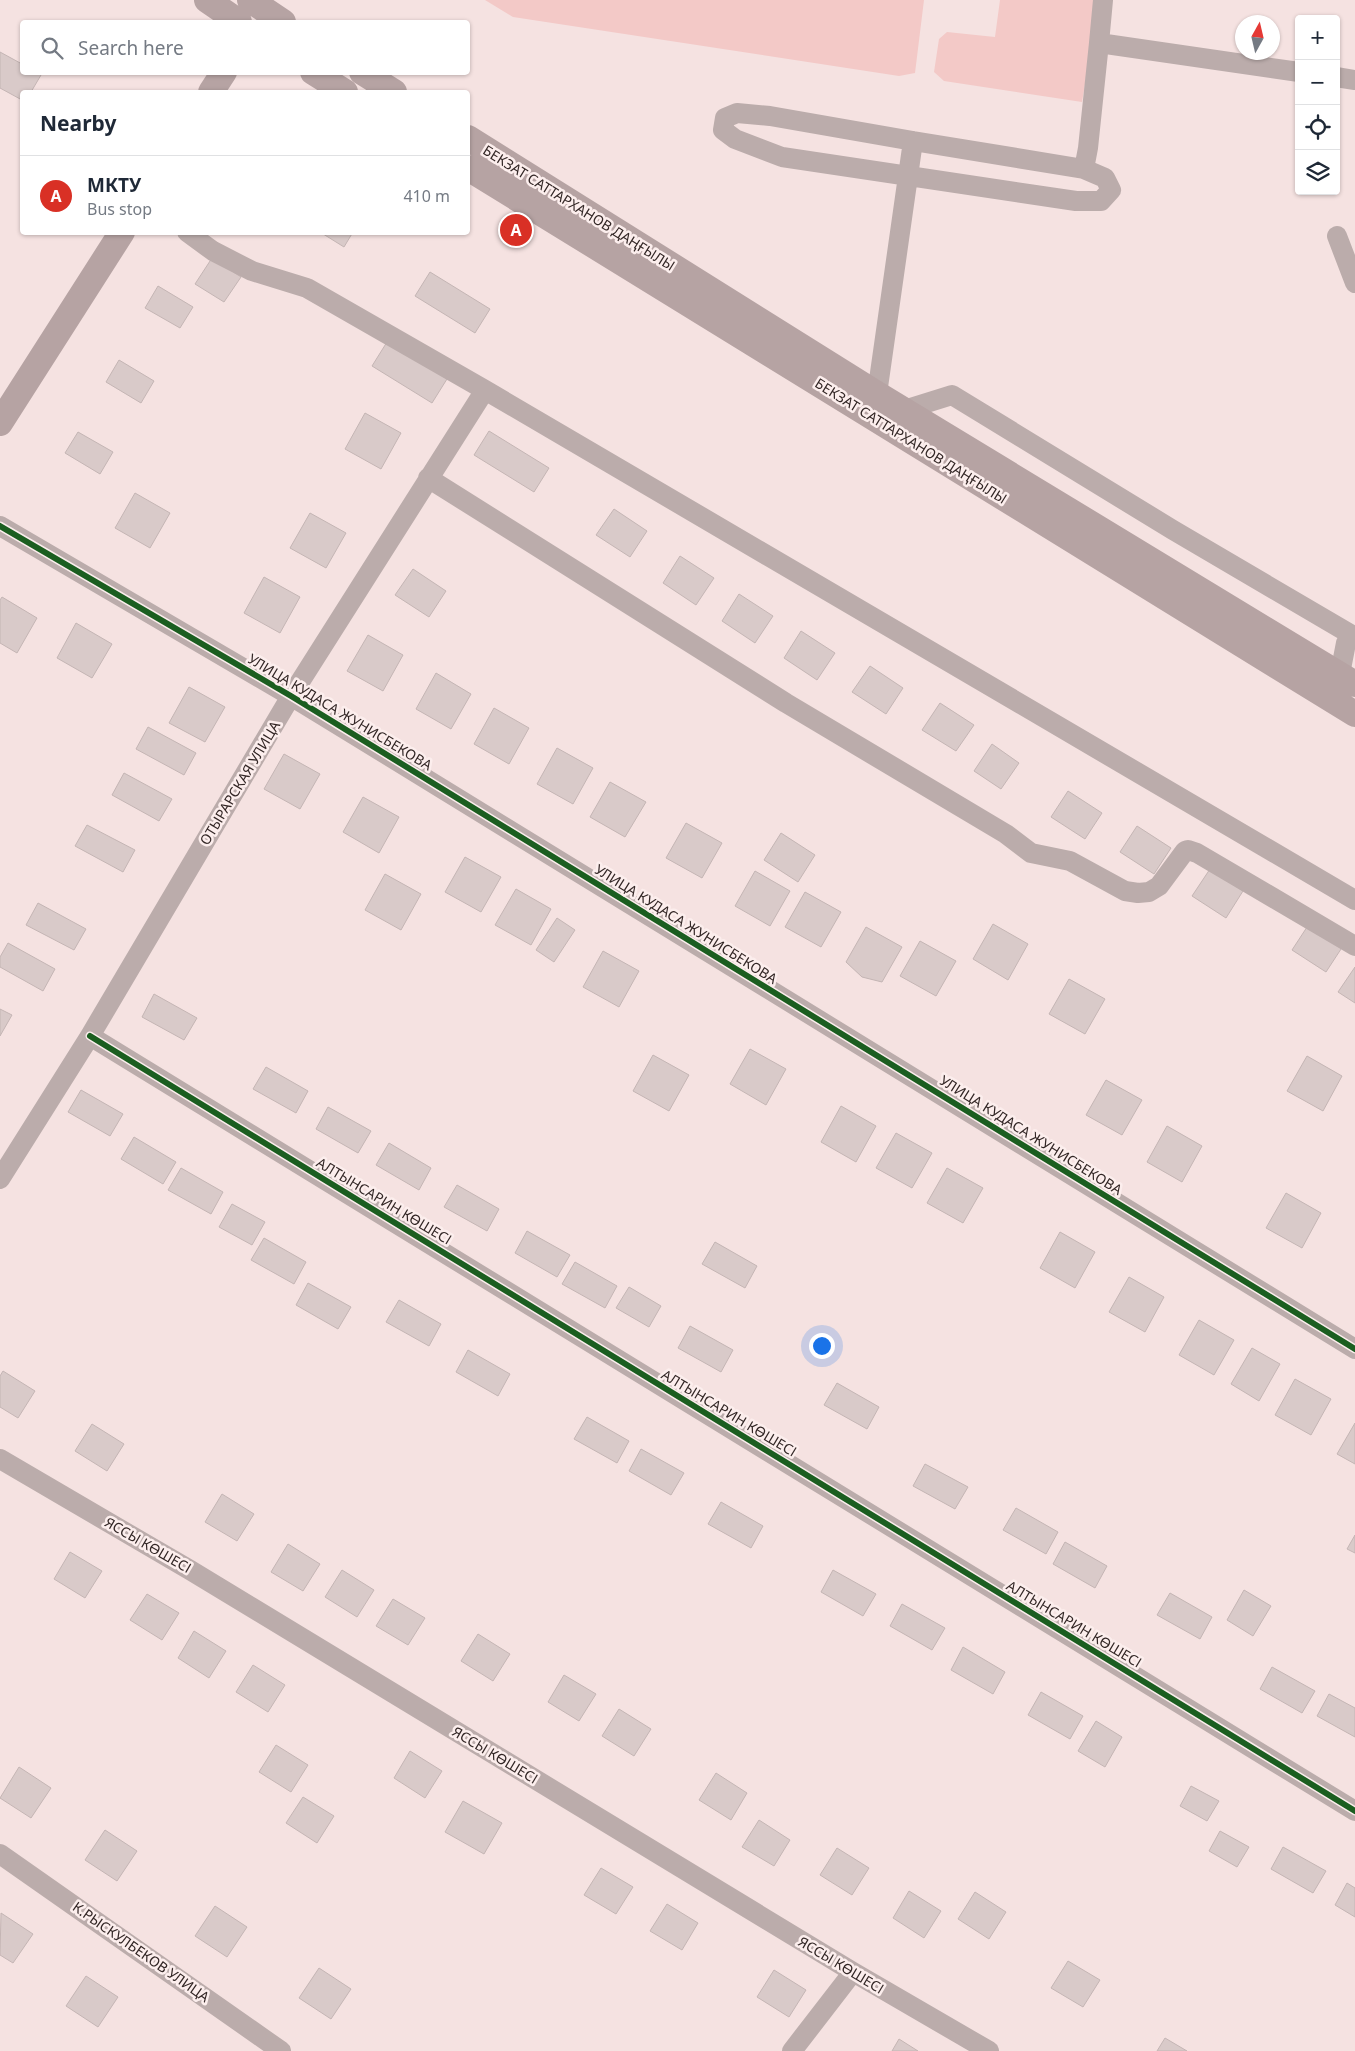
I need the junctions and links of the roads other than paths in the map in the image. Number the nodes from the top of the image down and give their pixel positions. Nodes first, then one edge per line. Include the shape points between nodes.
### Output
1 (208, 0) edge
2 (1103, 0) edge
3 (236, 20) edge
4 (1099, 43) junction
5 (1295, 71) edge
6 (222, 75) edge
7 (318, 75) edge
8 (367, 75) edge
9 (1340, 78) edge
10 (1355, 80) edge
11 (212, 90) edge
12 (342, 90) edge
13 (391, 90) edge
14 (470, 139) edge
15 (913, 140) junction
16 (470, 169) edge
17 (1084, 169) junction
18 (907, 177) junction
19 (120, 235) edge
20 (191, 235) edge
21 (1337, 236) dead end
22 (1355, 283) edge
23 (484, 390) junction
24 (877, 394) junction
25 (904, 410) junction
26 (0, 422) edge
27 (428, 478) junction
28 (0, 526) edge
29 (1353, 630) edge
30 (1347, 679) edge
31 (291, 696) junction
32 (1355, 714) edge
33 (1355, 900) edge
34 (1355, 946) edge
35 (90, 1036) junction
36 (0, 1179) edge
37 (1355, 1349) edge
38 (0, 1459) edge
39 (1355, 1810) edge
40 (0, 1854) edge
41 (853, 1972) junction
42 (282, 2051) edge
43 (792, 2051) edge
44 (989, 2051) edge

1 - 3 main road
2 - 4 street
4 - 5 street
4 - 17 street
6 - 11 main road
7 - 12 main road
8 - 13 main road
9 - 10 street
14 - 24 main road, БЕКЗАТ САТТАРХАНОВ ДАҢҒЫЛЫ
15 - 17 street
15 - 18 street
15 - 18 street via 770,116 737,113 724,118 723,130 735,139 782,157
16 - 32 main road, БЕКЗАТ САТТАРХАНОВ ДАҢҒЫЛЫ
17 - 18 street via 1105,178 1111,190 1101,201 1076,201
18 - 24 street
19 - 26 main road
20 - 23 street via 252,272 307,288
21 - 22 street
23 - 27 street, ОТЫРАРСКАЯ УЛИЦА
23 - 33 street
24 - 25 main road, БЕКЗАТ САТТАРХАНОВ ДАҢҒЫЛЫ
25 - 29 street via 952,395 1174,530
25 - 30 main road, БЕКЗАТ САТТАРХАНОВ ДАҢҒЫЛЫ
27 - 31 street, ОТЫРАРСКАЯ УЛИЦА
27 - 34 street via 786,703 1006,834 1031,853 1070,861 1125,891 1138,893 1149,892 1159,886 1188,850
28 - 31 street, УЛИЦА КУДАСА ЖУНИСБЕКОВА
29 - 30 street via 1346,643
31 - 35 street, ОТЫРАРСКАЯ УЛИЦА
31 - 37 street, УЛИЦА КУДАСА ЖУНИСБЕКОВА
35 - 36 street, ОТЫРАРСКАЯ УЛИЦА
35 - 39 street, АЛТЫНСАРИН КӨШЕСІ
38 - 41 street, ЯССЫ КӨШЕСІ via 190,1570
40 - 42 street, К.РЫСКУЛБЕКОВ УЛИЦА
41 - 43 street
41 - 44 street, ЯССЫ КӨШЕСІ

